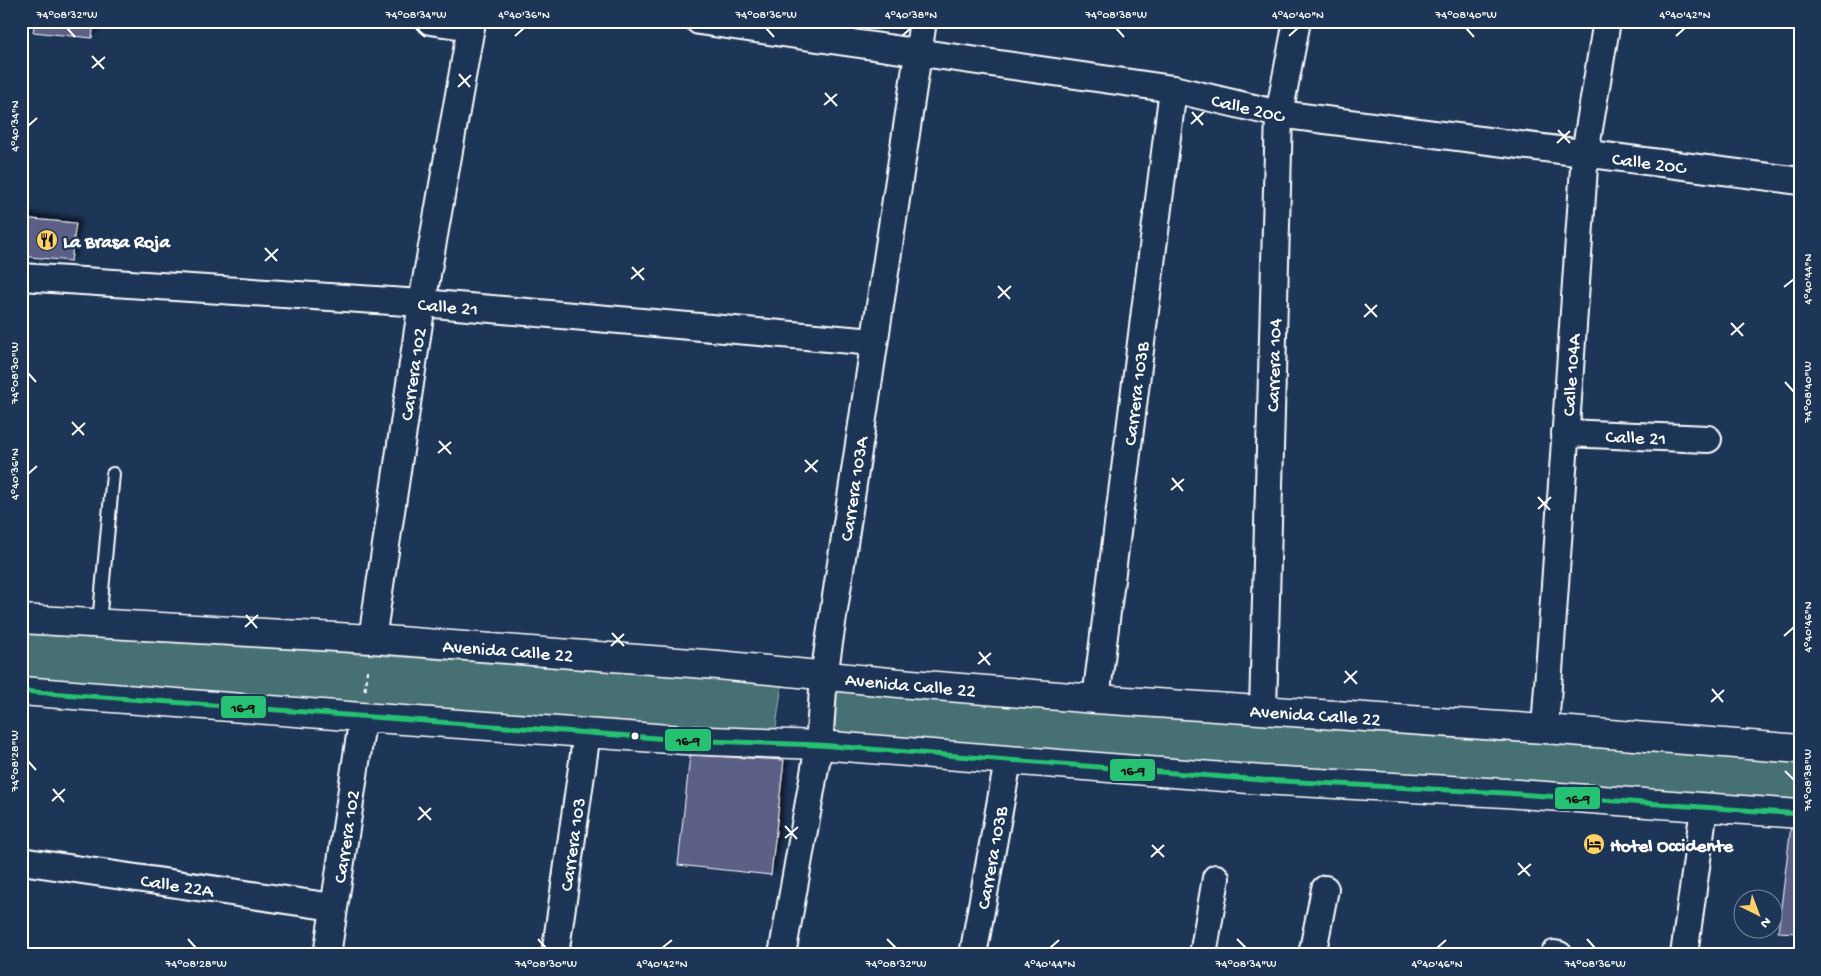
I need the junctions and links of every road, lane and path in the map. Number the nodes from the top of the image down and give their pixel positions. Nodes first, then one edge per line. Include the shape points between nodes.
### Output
1 (430, 21) edge
2 (699, 21) edge
3 (922, 21) edge
4 (1297, 21) edge
5 (1607, 21) edge
6 (472, 24) edge
7 (918, 53) junction
8 (1173, 89) junction
9 (1280, 114) junction
10 (1585, 153) junction
11 (1800, 181) edge
12 (21, 277) edge
13 (422, 303) junction
14 (874, 342) junction
15 (1565, 433) junction
16 (1708, 439) dead end
17 (113, 474) dead end
18 (21, 619) edge
19 (99, 623) junction
20 (372, 639) junction
21 (824, 676) junction
22 (21, 691) edge
23 (1096, 699) junction
24 (1263, 710) junction
25 (361, 717) junction
26 (1545, 729) junction
27 (587, 733) junction
28 (819, 745) junction
29 (1800, 749) edge
30 (1008, 761) junction
31 (1704, 808) junction
32 (1800, 814) edge
33 (21, 861) edge
34 (1216, 878) dead end
35 (1325, 889) dead end
36 (333, 907) junction
37 (1554, 954) edge
38 (327, 955) edge
39 (555, 955) edge
40 (782, 955) edge
41 (974, 955) edge
42 (1202, 955) edge
43 (1312, 955) edge
44 (1559, 955) edge
45 (1684, 955) edge

1 - 6 street
2 - 7 street, Calle 20C
3 - 7 street, Carrera 103A
4 - 9 street, Carrera 104
5 - 10 street, Calle 104A
6 - 13 street, Carrera 102
7 - 8 street, Calle 20C
7 - 14 street, Carrera 103A
8 - 9 street, Calle 20C
8 - 23 street, Carrera 103B
9 - 10 street, Calle 20C
9 - 24 street, Carrera 104
10 - 11 street, Calle 20C
10 - 15 street, Calle 104A
12 - 13 street, Calle 21
13 - 14 street, Calle 21
13 - 20 street, Carrera 102
14 - 21 street, Carrera 103A
15 - 16 street, Calle 21
15 - 26 street, Calle 104A
17 - 19 lane
18 - 19 street, Avenida Calle 22
19 - 20 street, Avenida Calle 22
20 - 21 street, Avenida Calle 22
20 - 25 path
21 - 23 street, Avenida Calle 22
21 - 28 street, Carrera 103A
22 - 25 street
23 - 24 street, Avenida Calle 22
24 - 26 street, Avenida Calle 22
25 - 27 street
25 - 36 street, Carrera 102
26 - 29 street, Avenida Calle 22
27 - 28 street
27 - 39 street, Carrera 103
28 - 30 street
28 - 40 street, Carrera 103A
30 - 31 street
30 - 41 street, Carrera 103B
31 - 32 street
31 - 45 street
33 - 36 street, Calle 22A
34 - 42 street
35 - 43 street
36 - 38 street, Carrera 102
37 - 44 street

